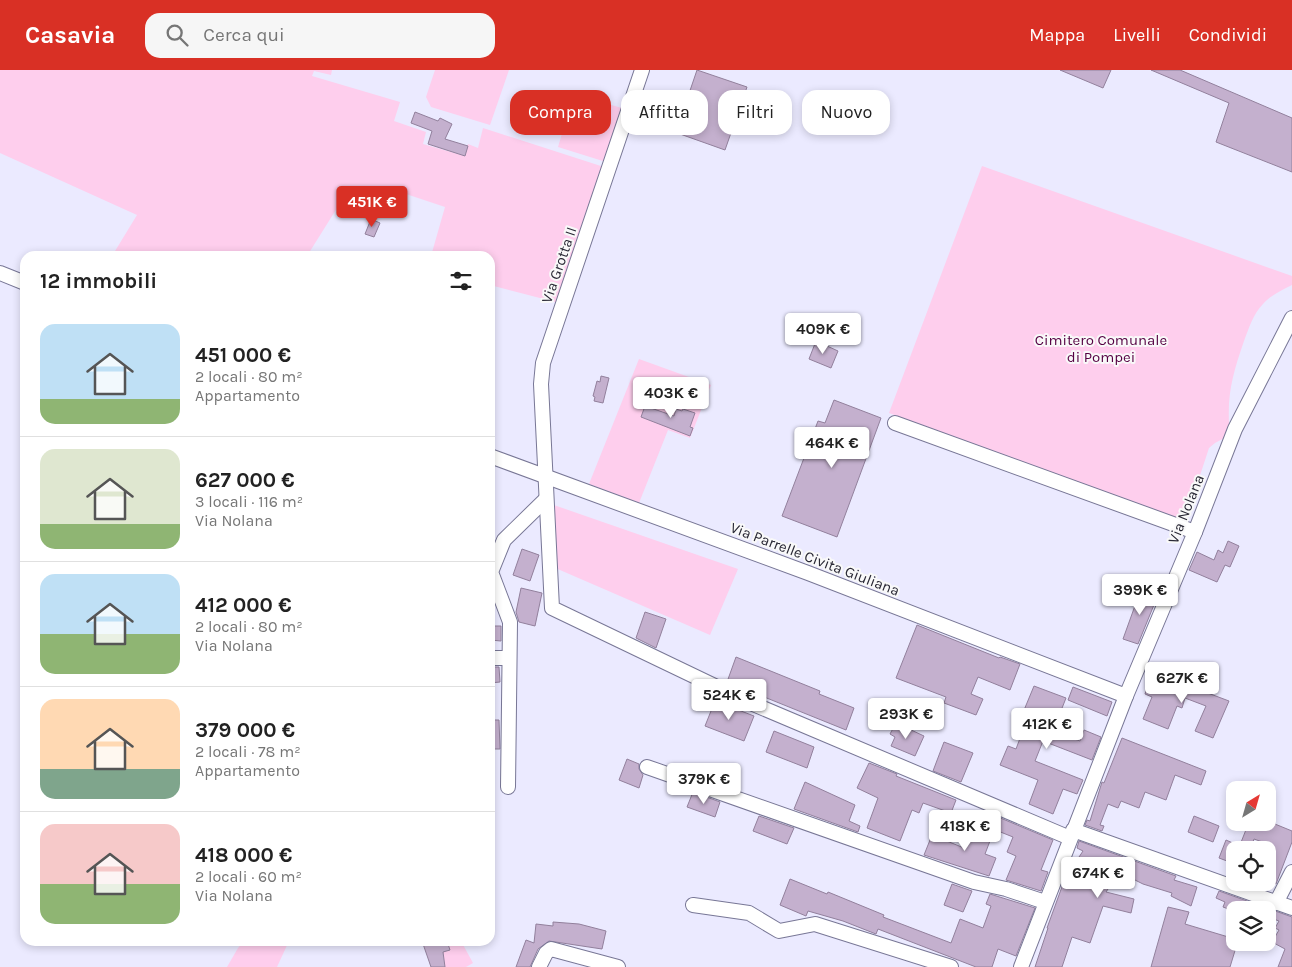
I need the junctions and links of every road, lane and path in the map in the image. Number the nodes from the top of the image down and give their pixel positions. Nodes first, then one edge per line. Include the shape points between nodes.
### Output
1 (642, 70) edge
2 (0, 273) edge
3 (20, 281) edge
4 (1292, 318) edge
5 (895, 423) dead end
6 (495, 458) edge
7 (545, 476) junction
8 (546, 499) junction
9 (1195, 532) junction
10 (495, 562) edge
11 (495, 583) edge
12 (495, 658) edge
13 (509, 658) junction
14 (1126, 696) junction
15 (647, 767) dead end
16 (508, 787) dead end
17 (1072, 834) junction
18 (1292, 872) edge
19 (1270, 901) edge
20 (1045, 902) junction
21 (1276, 903) joint
22 (693, 905) dead end
23 (1292, 908) edge
24 (539, 967) edge
25 (618, 967) edge
26 (950, 967) edge
27 (1021, 967) edge

1 - 7 street, Via Grotta II via 543,363
2 - 3 street
4 - 9 street, Via Nolana via 1235,429
5 - 9 street
6 - 7 street, Via Parrelle Civita Giuliana
7 - 8 street, Via Grotta II
7 - 14 street, Via Parrelle Civita Giuliana
8 - 10 street via 504,540
8 - 17 street, Via Grotta II via 552,608 746,701
9 - 14 street, Via Nolana
11 - 13 street via 510,622
12 - 13 street
13 - 16 street
14 - 17 street, Via Nolana
15 - 20 street via 965,879
17 - 19 street
17 - 20 street, Via Nolana
18 - 21 street
20 - 27 street, Via Nolana
21 - 23 street
22 - 26 street via 749,913 779,930 815,924
24 - 25 street via 551,949

